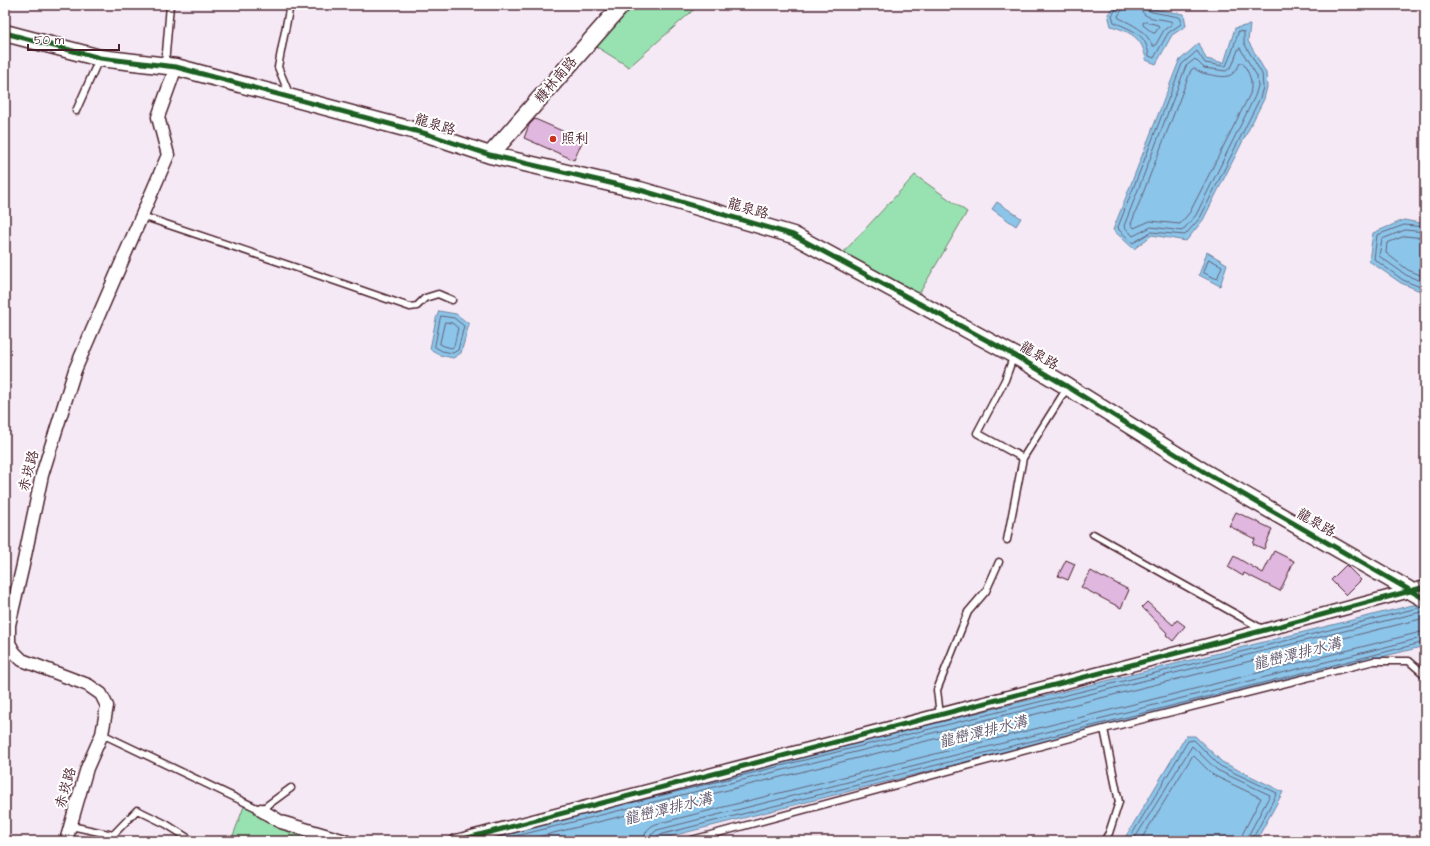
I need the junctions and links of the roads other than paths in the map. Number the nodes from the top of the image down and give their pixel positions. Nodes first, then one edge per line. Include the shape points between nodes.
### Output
1 (170, 5) edge
2 (290, 5) edge
3 (622, 5) edge
4 (5, 33) edge
5 (100, 58) junction
6 (170, 66) junction
7 (291, 98) junction
8 (76, 111) dead end
9 (490, 156) junction
10 (142, 216) junction
11 (452, 300) dead end
12 (1014, 355) junction
13 (1068, 387) junction
14 (1023, 458) junction
15 (1093, 534) dead end
16 (1007, 540) dead end
17 (999, 562) dead end
18 (1418, 589) edge
19 (1425, 599) edge
20 (1265, 630) junction
21 (1425, 675) edge
22 (940, 715) junction
23 (1104, 729) junction
24 (102, 734) junction
25 (291, 788) dead end
26 (261, 810) junction
27 (71, 826) junction
28 (191, 840) dead end
29 (66, 841) edge
30 (345, 841) edge
31 (456, 841) edge
32 (688, 841) edge
33 (1104, 841) edge

1 - 6 lane
2 - 7 lane via 278,68
3 - 9 street, 糠林南路
4 - 5 street, 龍泉路
5 - 6 street, 龍泉路
5 - 8 lane
6 - 7 street, 龍泉路
6 - 10 street, 赤崁路 via 158,117 168,155
7 - 9 street, 龍泉路 via 427,134
9 - 12 street, 龍泉路 via 640,190 793,235
10 - 11 lane via 410,307 417,306 425,298 438,294
10 - 24 street, 赤崁路 via 75,370 42,475 9,625 10,644 22,660 88,685 101,694 107,706
12 - 13 street, 龍泉路
12 - 14 lane via 1005,380 977,433
13 - 14 lane
13 - 18 street, 龍泉路 via 1206,473
14 - 16 lane
15 - 20 lane
17 - 22 lane via 986,591 968,612 937,690
18 - 19 street, 龍泉路
18 - 20 street
20 - 22 street
21 - 23 lane via 1409,661 1374,661
22 - 31 street
23 - 32 lane
23 - 33 lane via 1119,802
24 - 26 lane
24 - 27 street, 赤崁路 via 87,768
25 - 26 lane
26 - 30 street via 280,822
27 - 28 lane via 113,835 137,810
27 - 29 street, 赤崁路

